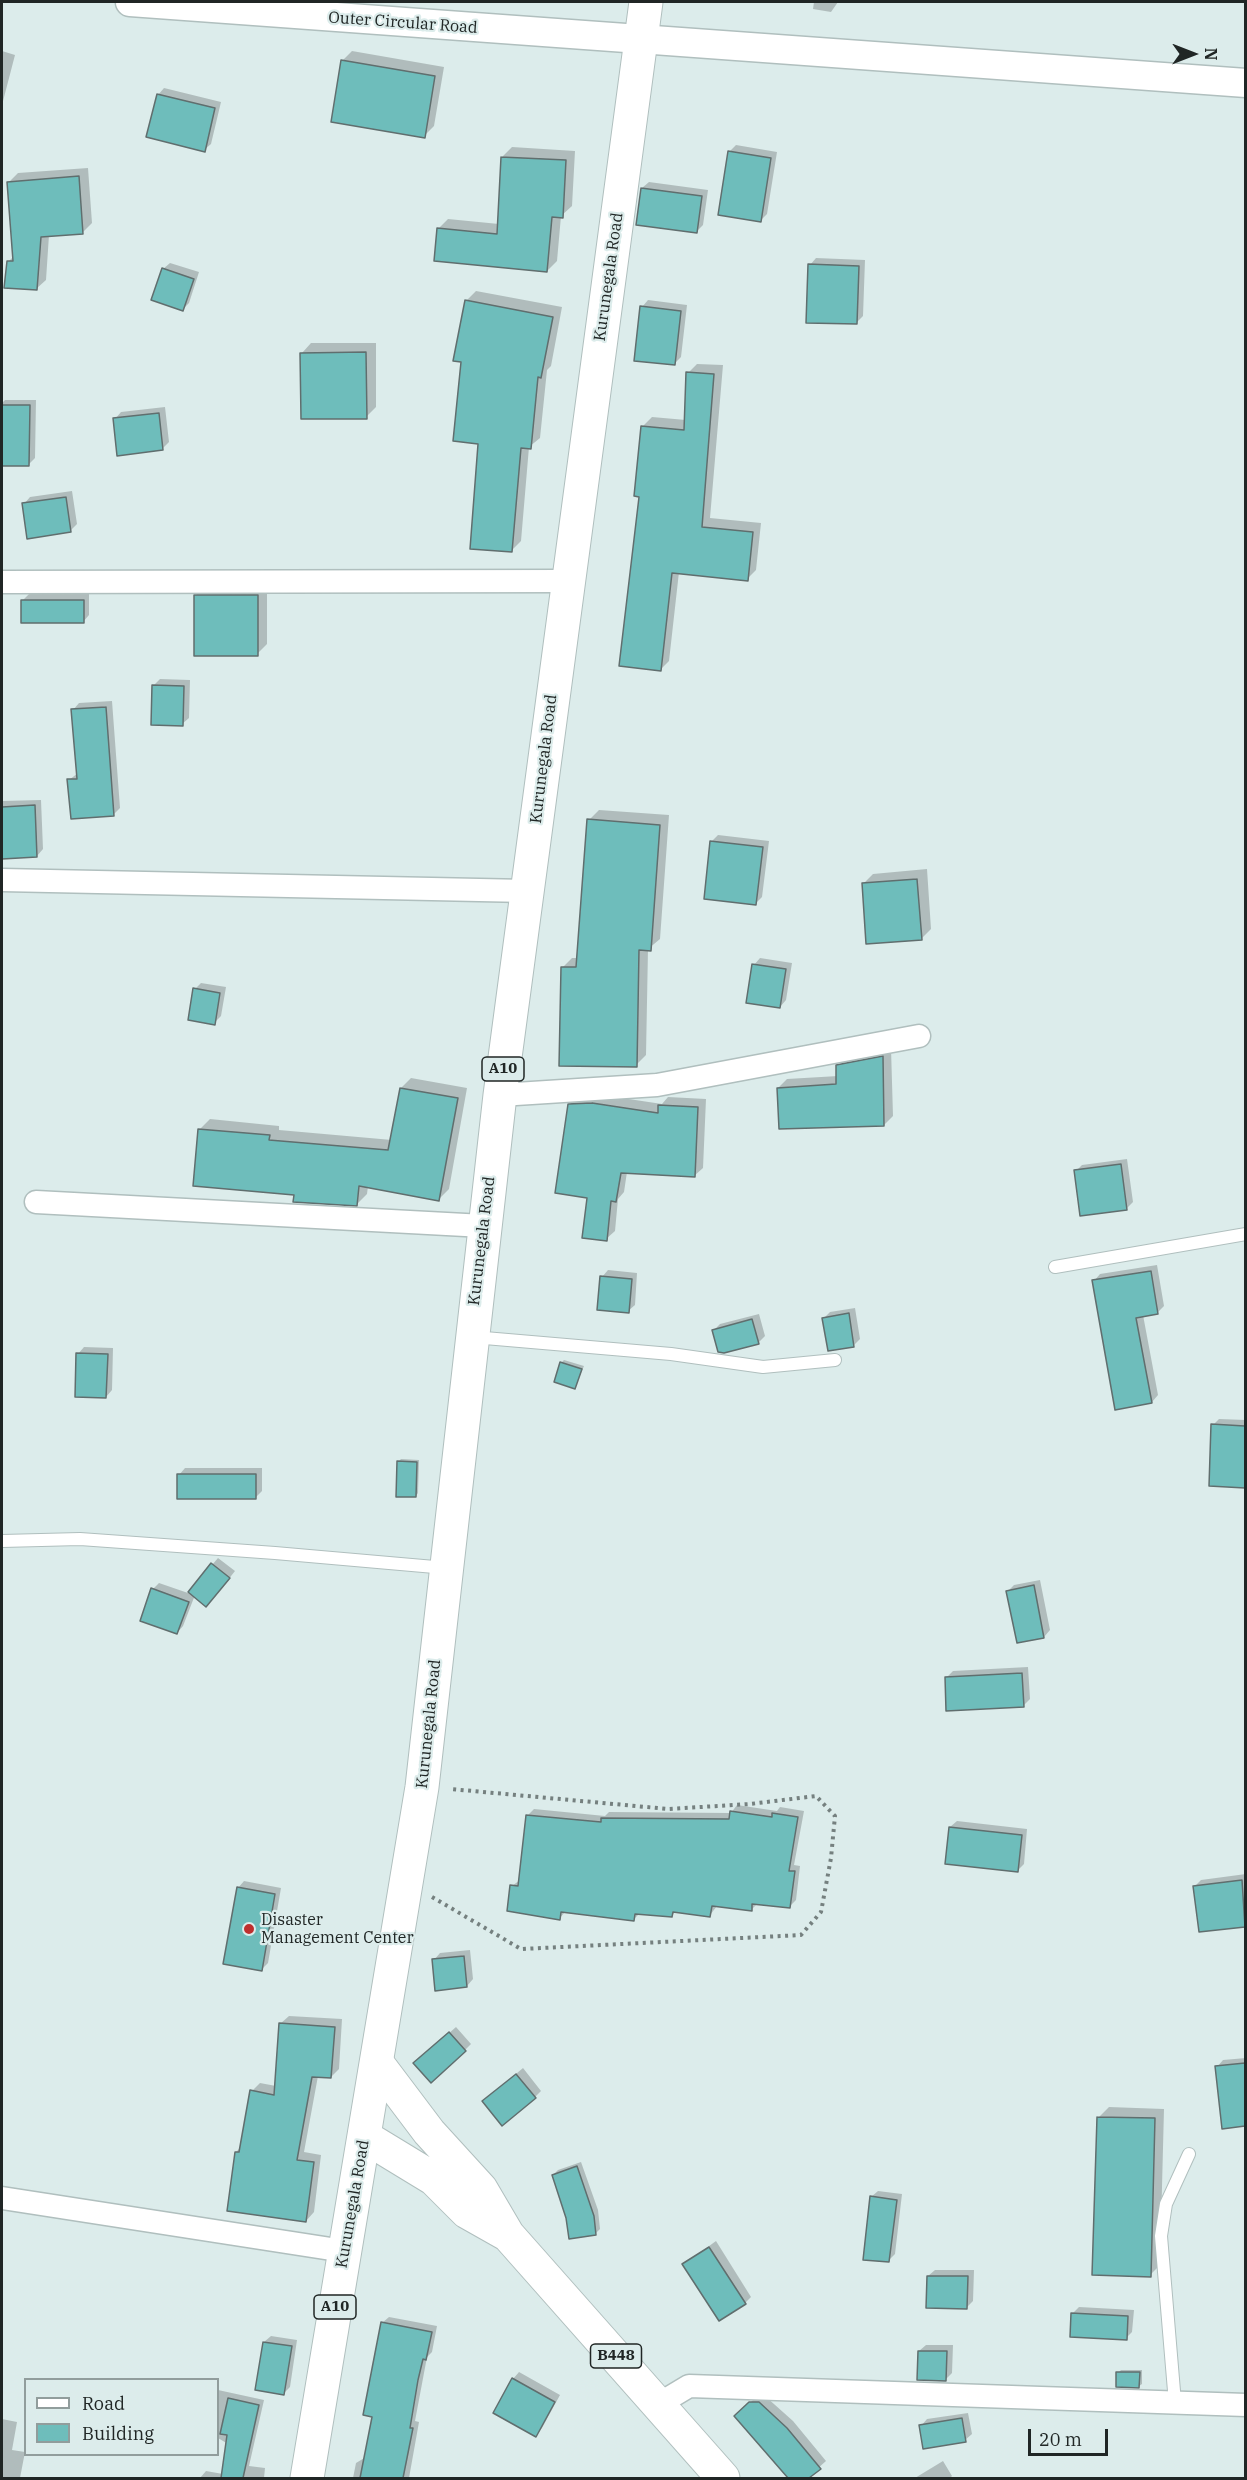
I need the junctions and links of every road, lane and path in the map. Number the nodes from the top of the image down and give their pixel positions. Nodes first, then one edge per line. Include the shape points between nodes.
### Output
1 (130, 2) edge
2 (646, 2) edge
3 (640, 41) junction
4 (1245, 83) edge
5 (567, 581) junction
6 (2, 582) edge
7 (2, 880) edge
8 (527, 891) junction
9 (919, 1036) dead end
10 (500, 1095) junction
11 (36, 1202) dead end
12 (484, 1226) junction
13 (1245, 1234) edge
14 (1055, 1267) dead end
15 (471, 1337) junction
16 (835, 1360) dead end
17 (2, 1541) edge
18 (446, 1568) junction
19 (422, 1787) junction
20 (408, 1883) junction
21 (377, 2063) junction
22 (365, 2137) junction
23 (1190, 2154) dead end
24 (2, 2198) edge
25 (508, 2235) junction
26 (344, 2251) junction
27 (1175, 2403) junction
28 (659, 2404) junction
29 (1245, 2405) edge
30 (307, 2478) edge
31 (723, 2478) edge

1 - 3 street, Outer Circular Road
2 - 3 main road, Kurunegala Road / A10
3 - 4 street, Outer Circular Road
3 - 5 main road, Kurunegala Road / A10
5 - 6 street
5 - 8 main road, Kurunegala Road / A10
7 - 8 street
8 - 10 main road, Kurunegala Road / A10
9 - 10 street via 657,1085
10 - 12 main road, Kurunegala Road / A10
11 - 12 street
12 - 15 main road, Kurunegala Road / A10
13 - 14 lane
15 - 16 lane via 763,1366
15 - 18 main road, Kurunegala Road / A10
17 - 18 lane via 80,1539
18 - 19 main road, Kurunegala Road / A10
19 - 20 main road, Kurunegala Road / A10
19 - 20 path via 668,1809 816,1796 835,1816 831,1857 820,1912 801,1935 521,1949
20 - 21 main road, Kurunegala Road / A10
21 - 22 main road, Kurunegala Road / A10
21 - 25 main road, B448 via 429,2132 480,2189
22 - 25 main road, B448 via 434,2180 467,2212
22 - 26 main road, Kurunegala Road / A10
23 - 27 lane via 1166,2204 1161,2236
24 - 26 street
25 - 28 main road, B448
26 - 30 main road, Kurunegala Road / A10
27 - 28 street via 688,2386
27 - 29 street
28 - 31 main road, B448

